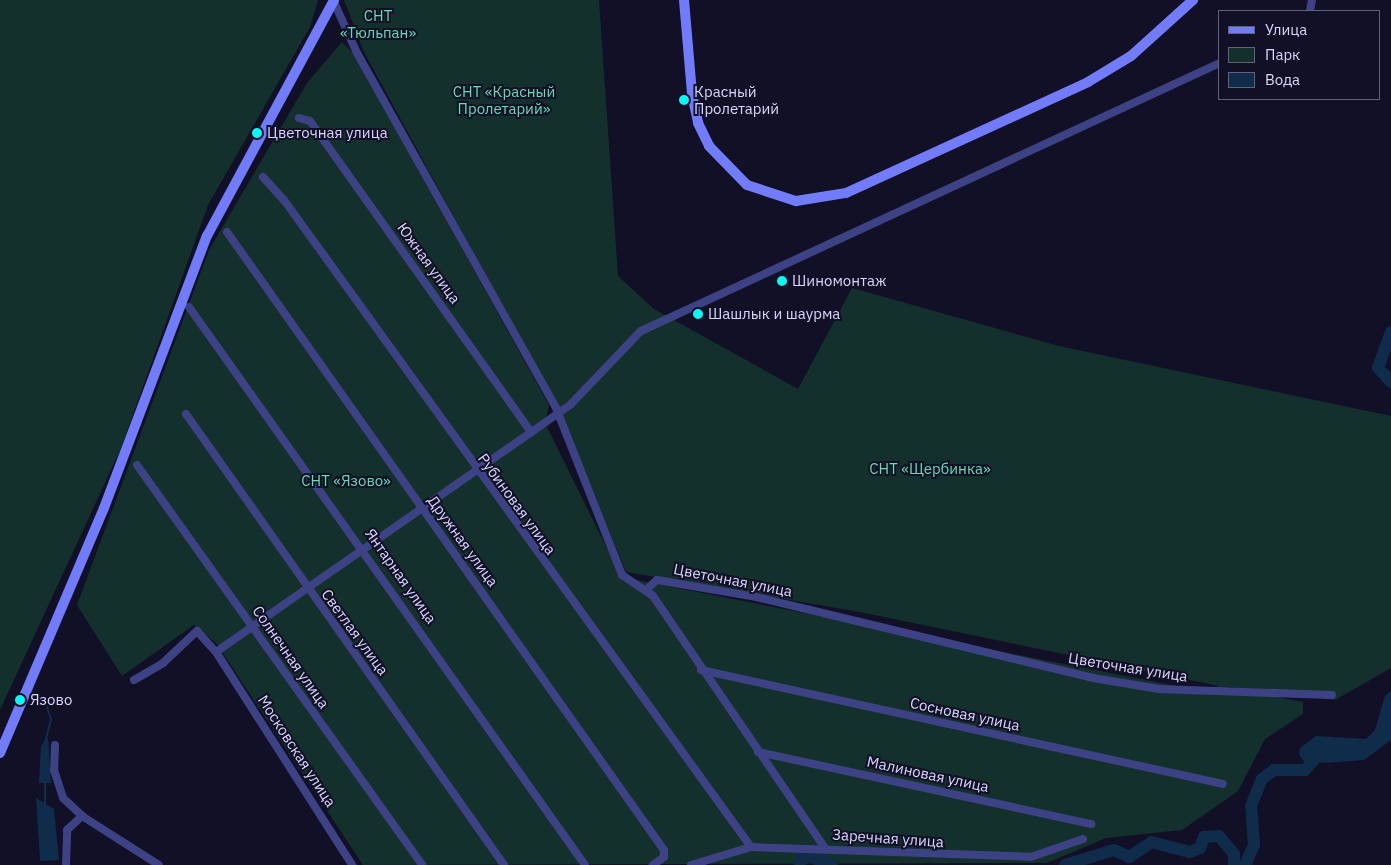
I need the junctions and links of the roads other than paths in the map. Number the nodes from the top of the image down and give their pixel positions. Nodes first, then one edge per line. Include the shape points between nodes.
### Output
1 (334, 0) edge
2 (684, 0) edge
3 (1193, 0) edge
4 (1218, 64) edge
5 (299, 118) dead end
6 (263, 177) dead end
7 (227, 232) dead end
8 (189, 307) dead end
9 (186, 414) dead end
10 (556, 415) junction
11 (532, 432) junction
12 (137, 466) dead end
13 (476, 471) junction
14 (422, 508) junction
15 (364, 548) junction
16 (308, 588) junction
17 (646, 589) junction
18 (254, 626) junction
19 (216, 652) junction
20 (700, 670) junction
21 (134, 680) dead end
22 (1332, 695) dead end
23 (55, 745) dead end
24 (758, 752) junction
25 (0, 753) edge
26 (1223, 784) dead end
27 (82, 816) junction
28 (1091, 824) dead end
29 (1083, 839) dead end
30 (751, 847) junction
31 (825, 848) junction
32 (66, 865) edge
33 (159, 865) edge
34 (352, 865) edge
35 (422, 865) edge
36 (504, 865) edge
37 (585, 865) edge
38 (653, 865) edge
39 (691, 865) edge

1 - 10 street via 357,53 556,408
1 - 25 main road via 207,236 104,508
2 - 3 main road via 692,94 698,123 709,146 747,185 796,202 846,193 1088,82 1131,56
4 - 10 street via 641,331
5 - 11 street, Южная улица via 310,121
6 - 13 street, Рубиновая улица via 290,208
7 - 14 street, Дружная улица
8 - 15 street, Янтарная улица
9 - 16 street, Светлая улица
10 - 11 street
10 - 17 street via 622,575
11 - 13 street
12 - 18 street, Солнечная улица
13 - 14 street
13 - 30 street, Рубиновая улица
14 - 15 street
14 - 38 street, Дружная улица via 664,850 664,857
15 - 16 street
15 - 37 street, Янтарная улица
16 - 18 street
16 - 36 street, Светлая улица
17 - 20 street
17 - 22 street, Цветочная улица via 657,580 756,597 1093,678 1159,689
18 - 19 street
18 - 35 street, Солнечная улица
19 - 21 street, Московская улица via 198,631 163,662
19 - 34 street, Московская улица
20 - 24 street
20 - 26 street, Сосновая улица
23 - 27 street via 54,770 63,798
24 - 28 street, Малиновая улица
24 - 31 street
27 - 32 street via 67,830
27 - 33 street
29 - 31 street, Заречная улица via 1031,857
30 - 31 street, Заречная улица
30 - 39 street, Заречная улица

